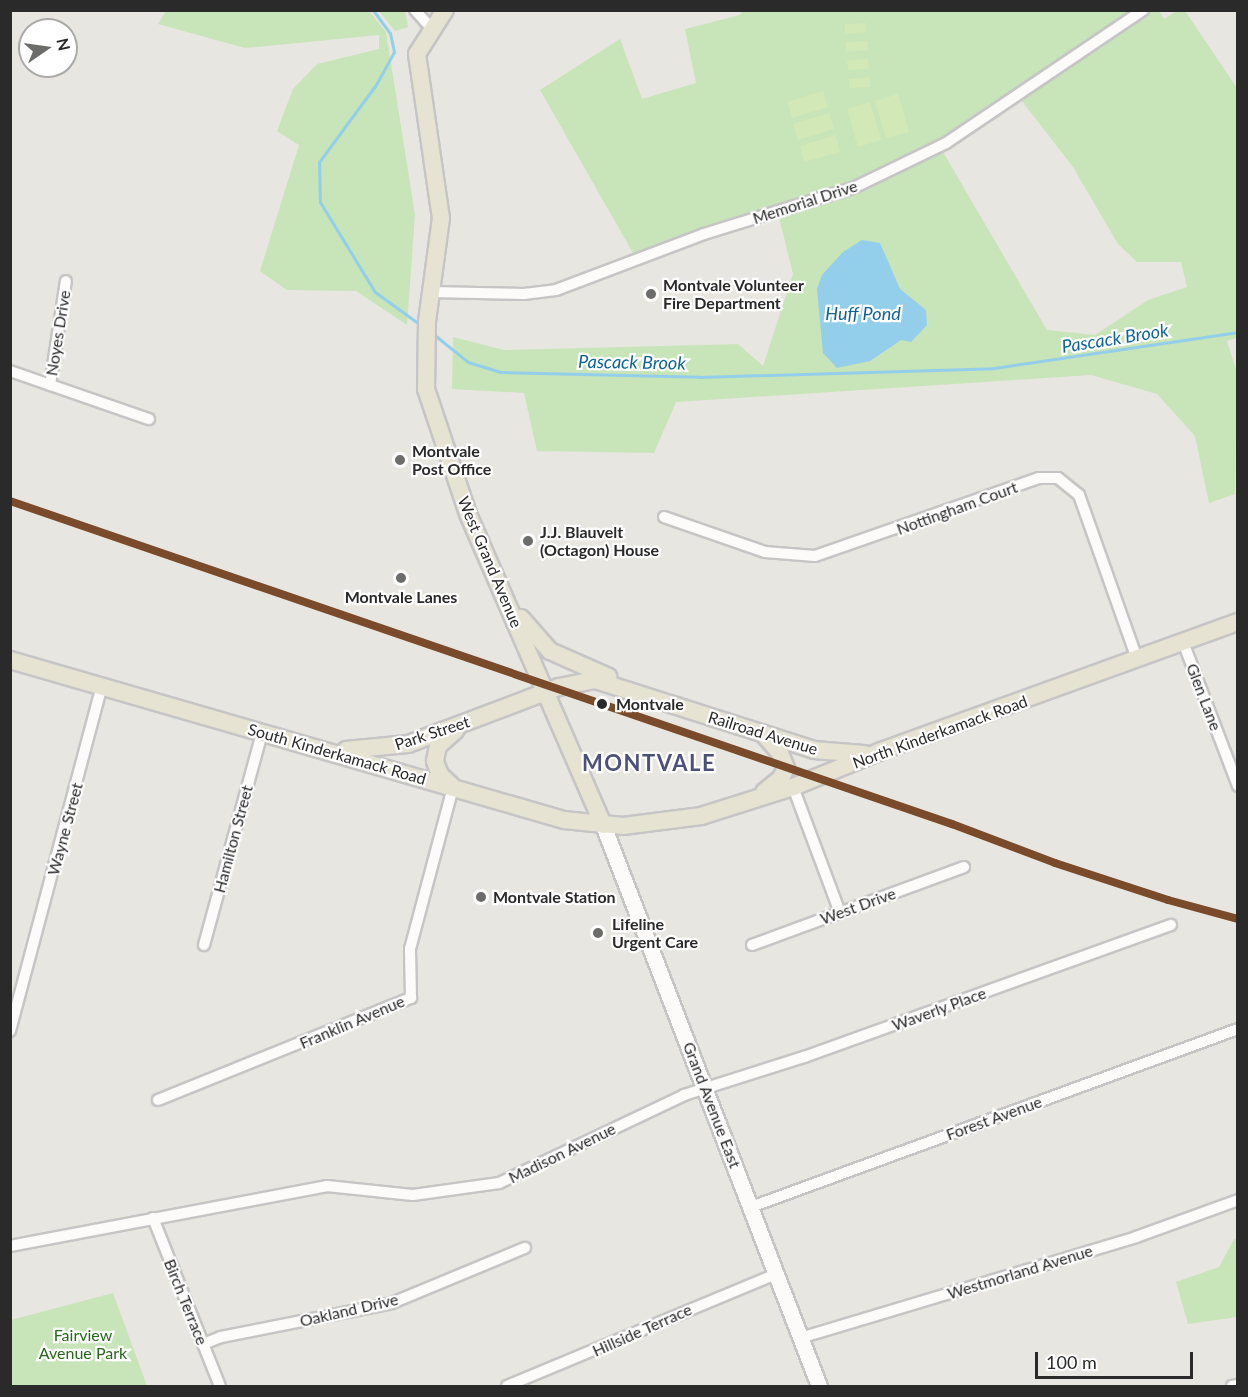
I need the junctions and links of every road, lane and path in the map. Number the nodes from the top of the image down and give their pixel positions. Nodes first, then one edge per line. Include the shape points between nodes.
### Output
1 (415, 10) edge
2 (445, 10) edge
3 (1143, 10) edge
4 (431, 28) junction
5 (66, 281) dead end
6 (431, 292) junction
7 (10, 371) edge
8 (50, 385) junction
9 (149, 419) dead end
10 (664, 517) dead end
11 (508, 605) junction
12 (1238, 622) edge
13 (1183, 642) junction
14 (1137, 659) junction
15 (10, 660) edge
16 (102, 686) junction
17 (627, 690) junction
18 (544, 693) junction
19 (469, 721) junction
20 (262, 733) junction
21 (764, 735) junction
22 (315, 748) junction
23 (880, 751) junction
24 (786, 768) junction
25 (1238, 786) edge
26 (453, 787) junction
27 (793, 788) junction
28 (730, 808) junction
29 (603, 825) junction
30 (964, 867) dead end
31 (840, 913) junction
32 (1171, 925) dead end
33 (204, 945) dead end
34 (752, 945) dead end
35 (1238, 1029) edge
36 (10, 1031) edge
37 (706, 1089) junction
38 (158, 1100) dead end
39 (1238, 1200) edge
40 (751, 1207) junction
41 (153, 1218) junction
42 (10, 1246) edge
43 (525, 1248) dead end
44 (776, 1274) junction
45 (800, 1338) junction
46 (203, 1344) junction
47 (1238, 1385) edge
48 (220, 1386) edge
49 (507, 1386) edge
50 (819, 1386) edge
51 (1232, 1386) edge

1 - 4 street
2 - 4 main road, West Grand Avenue
3 - 6 street, Memorial Drive via 930,152 871,180 704,234 584,281 524,294
4 - 6 main road, West Grand Avenue via 419,44 417,66 441,218
5 - 8 street, Noyes Drive
6 - 11 main road, West Grand Avenue via 424,363 427,394 441,439
7 - 8 street
8 - 9 street
10 - 14 street, Nottingham Court via 765,552 815,556 1039,478 1058,478 1078,495
11 - 17 main road via 550,651 614,678
11 - 18 main road, West Grand Avenue
12 - 13 main road, North Kinderkamack Road
13 - 14 main road, North Kinderkamack Road
13 - 25 street, Glen Lane
14 - 23 main road, North Kinderkamack Road
15 - 16 main road, South Kinderkamack Road
16 - 20 main road, South Kinderkamack Road
16 - 36 street, Wayne Street
17 - 18 main road, Railroad Avenue via 595,680
17 - 21 main road, Railroad Avenue
18 - 19 main road, Park Street
18 - 29 main road, West Grand Avenue
19 - 22 main road, Park Street via 384,748
19 - 26 main road via 438,746 435,761 440,775
20 - 22 main road, South Kinderkamack Road
20 - 33 street, Hamilton Street
21 - 23 main road, Railroad Avenue via 837,754
21 - 24 main road via 780,753
22 - 26 main road, South Kinderkamack Road
23 - 27 main road, North Kinderkamack Road
24 - 27 main road
24 - 28 main road via 771,789
26 - 29 main road, South Kinderkamack Road via 564,820
26 - 38 street, Franklin Avenue via 410,949 411,998
27 - 28 main road, North Kinderkamack Road
27 - 31 street
28 - 29 main road, North Kinderkamack Road via 649,825
29 - 37 main road, Grand Avenue East
30 - 31 street, West Drive
31 - 34 street, West Drive
32 - 37 street, Waverly Place
35 - 40 street, Forest Avenue
37 - 40 main road, Grand Avenue East
37 - 41 street, Madison Avenue via 684,1095 499,1183 413,1195 327,1186
39 - 45 street, Westmorland Avenue via 1136,1237
40 - 44 main road, Grand Avenue East
41 - 42 street, Madison Avenue
41 - 46 street, Birch Terrace
43 - 46 street, Oakland Drive via 392,1303 221,1337
44 - 45 main road, Grand Avenue East
44 - 49 street, Hillside Terrace
45 - 50 main road, Grand Avenue East
46 - 48 street, Birch Terrace
47 - 51 street

